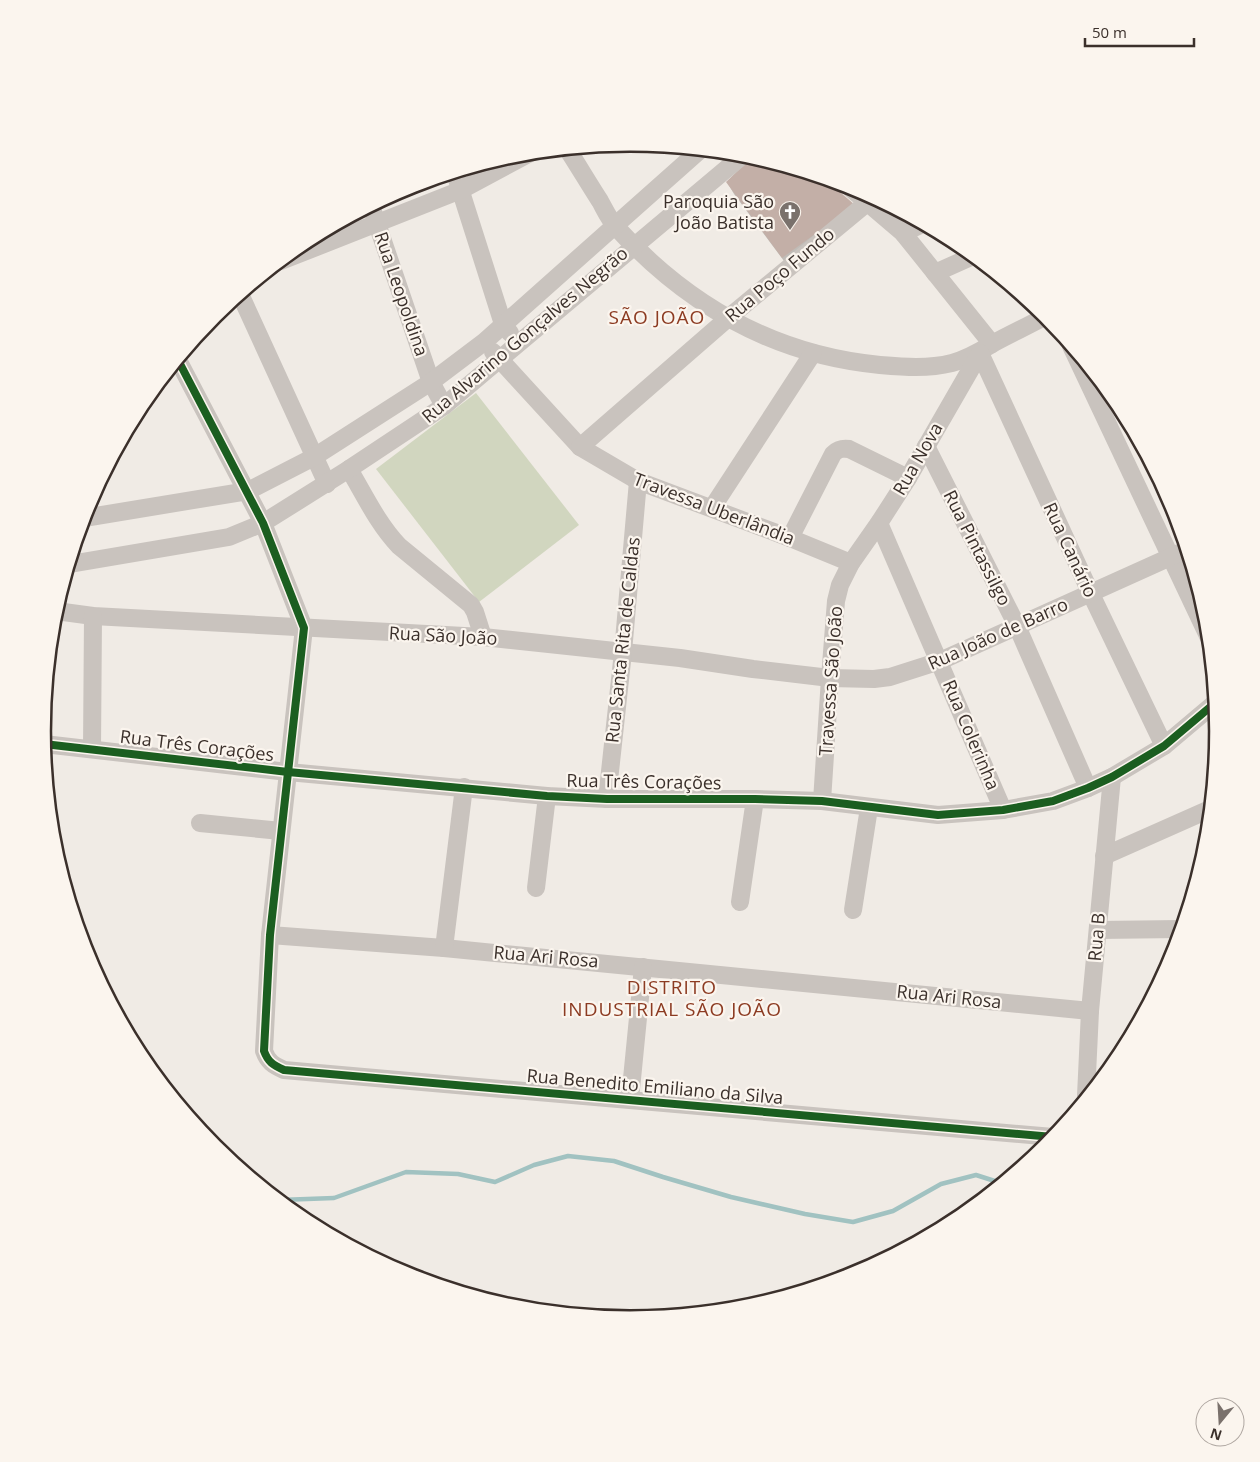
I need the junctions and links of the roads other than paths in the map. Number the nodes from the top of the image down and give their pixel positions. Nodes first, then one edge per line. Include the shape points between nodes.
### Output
1 (571, 155) edge
2 (693, 156) edge
3 (735, 162) edge
4 (507, 166) edge
5 (457, 179) edge
6 (461, 190) junction
7 (867, 203) edge
8 (872, 206) edge
9 (374, 214) edge
10 (614, 225) junction
11 (915, 228) edge
12 (903, 233) junction
13 (334, 234) edge
14 (634, 245) junction
15 (965, 260) edge
16 (935, 273) junction
17 (243, 301) edge
18 (727, 319) junction
19 (1037, 321) edge
20 (503, 324) junction
21 (484, 342) junction
22 (518, 343) junction
23 (986, 348) junction
24 (813, 353) junction
25 (500, 360) junction
26 (181, 366) edge
27 (1086, 376) edge
28 (431, 382) junction
29 (444, 406) junction
30 (926, 446) junction
31 (580, 447) junction
32 (314, 457) junction
33 (350, 469) junction
34 (908, 478) junction
35 (638, 481) junction
36 (327, 484) junction
37 (248, 491) junction
38 (712, 508) junction
39 (93, 517) edge
40 (263, 523) junction
41 (880, 523) junction
42 (790, 538) junction
43 (1178, 553) edge
44 (77, 563) edge
45 (851, 563) junction
46 (1191, 588) edge
47 (1090, 594) junction
48 (64, 610) edge
49 (93, 616) junction
50 (1017, 626) junction
51 (304, 628) junction
52 (483, 637) junction
53 (623, 652) junction
54 (940, 661) junction
55 (830, 678) junction
56 (1208, 709) edge
57 (51, 745) edge
58 (1164, 746) junction
59 (92, 748) junction
60 (288, 772) junction
61 (1112, 777) junction
62 (464, 787) junction
63 (1088, 788) junction
64 (547, 796) junction
65 (755, 798) junction
66 (607, 799) junction
67 (822, 802) junction
68 (869, 808) junction
69 (1003, 810) junction
70 (1203, 811) edge
71 (200, 823) dead end
72 (281, 831) junction
73 (1104, 856) junction
74 (536, 888) dead end
75 (740, 902) dead end
76 (853, 910) dead end
77 (1174, 929) edge
78 (1098, 930) junction
79 (270, 935) junction
80 (444, 948) junction
81 (643, 966) junction
82 (1090, 1012) junction
83 (1086, 1086) edge
84 (630, 1099) junction
85 (1043, 1136) edge

1 - 10 street
2 - 10 street, Rua Alvarino Gonçalves Negrão
3 - 14 street, Rua Alvarino Gonçalves Negrão
4 - 6 street
5 - 6 street
6 - 9 street
6 - 20 street
7 - 18 street, Rua Poço Fundo
8 - 12 street, Rua Canário
9 - 13 street
9 - 28 street, Rua Leopoldina
10 - 14 street
10 - 20 street, Rua Alvarino Gonçalves Negrão
11 - 12 street
12 - 16 street, Rua Canário
14 - 18 street via 681,288
14 - 22 street, Rua Alvarino Gonçalves Negrão
15 - 16 street
16 - 23 street, Rua Canário
17 - 32 street
18 - 24 street via 762,336
18 - 31 street, Rua Poço Fundo
19 - 23 street
20 - 21 street, Rua Alvarino Gonçalves Negrão
20 - 22 street
21 - 25 street, Travessa Uberlândia
21 - 28 street, Rua Alvarino Gonçalves Negrão
22 - 25 street, Rua Alvarino Gonçalves Negrão
23 - 24 street via 952,363 910,368 854,363
23 - 30 street, Rua Nova
23 - 47 street, Rua Canário
24 - 38 street
25 - 29 street, Rua Alvarino Gonçalves Negrão
25 - 31 street, Travessa Uberlândia
26 - 37 street
27 - 43 street
28 - 29 street, Rua Leopoldina
28 - 32 street, Rua Alvarino Gonçalves Negrão
29 - 33 street, Rua Alvarino Gonçalves Negrão
30 - 34 street, Rua Nova
30 - 50 street, Rua Pintassilgo
31 - 35 street, Travessa Uberlândia
32 - 36 street
32 - 37 street, Rua Alvarino Gonçalves Negrão
33 - 36 street, Rua Alvarino Gonçalves Negrão
33 - 52 street via 383,527 399,546 471,605
34 - 41 street, Rua Nova
34 - 42 street via 849,449 838,450
35 - 38 street, Travessa Uberlândia
35 - 53 street, Rua Santa Rita de Caldas
36 - 40 street, Rua Alvarino Gonçalves Negrão
37 - 39 street, Rua Alvarino Gonçalves Negrão
37 - 40 street
38 - 42 street, Travessa Uberlândia
40 - 44 street, Rua Alvarino Gonçalves Negrão via 229,537
40 - 51 street
41 - 45 street, Rua Nova
41 - 54 street, Rua Colerinha
42 - 45 street, Travessa Uberlândia
43 - 46 street
43 - 47 street, Rua João de Barro
45 - 55 street, Travessa São João via 836,601
47 - 50 street, Rua João de Barro
47 - 58 street, Rua Canário
48 - 49 street, Rua São João
49 - 51 street, Rua São João
49 - 59 street
50 - 54 street, Rua João de Barro
50 - 63 street, Rua Pintassilgo
51 - 52 street, Rua São João
51 - 60 street
52 - 53 street, Rua São João
53 - 55 street, Rua São João
53 - 66 street, Rua Santa Rita de Caldas
54 - 55 street, Rua João de Barro via 890,677
54 - 69 street, Rua Colerinha
55 - 67 street, Travessa São João
56 - 58 street, Rua Três Corações
57 - 59 street, Rua Três Corações
58 - 61 street, Rua Três Corações
59 - 60 street, Rua Três Corações
60 - 62 street, Rua Três Corações
60 - 72 street
61 - 63 street, Rua Três Corações
61 - 73 street, Rua B
62 - 64 street, Rua Três Corações
62 - 80 street
63 - 69 street, Rua Três Corações via 1053,801
64 - 66 street, Rua Três Corações
64 - 74 street
65 - 66 street, Rua Três Corações
65 - 67 street, Rua Três Corações
65 - 75 street
67 - 68 street, Rua Três Corações
68 - 69 street, Rua Três Corações via 938,815
68 - 76 street
70 - 73 street
71 - 72 street
72 - 79 street
73 - 78 street, Rua B
77 - 78 street
78 - 82 street, Rua B
79 - 80 street, Rua Ari Rosa
79 - 84 street, Rua Benedito Emiliano da Silva via 264,1051 273,1066 284,1070
80 - 81 street, Rua Ari Rosa
81 - 82 street, Rua Ari Rosa
81 - 84 street
82 - 83 street, Rua B
84 - 85 street, Rua Benedito Emiliano da Silva

